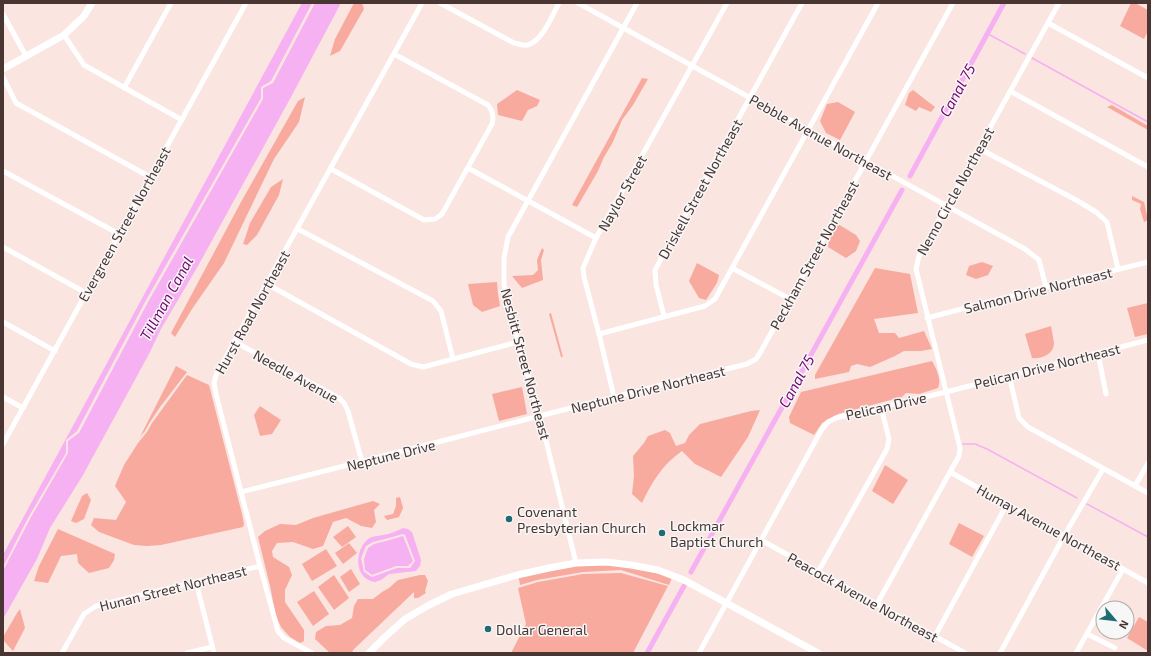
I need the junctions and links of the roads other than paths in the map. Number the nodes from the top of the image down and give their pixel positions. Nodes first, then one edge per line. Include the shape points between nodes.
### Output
1 (92, 3) edge
2 (171, 3) edge
3 (246, 3) edge
4 (422, 3) edge
5 (440, 3) edge
6 (559, 3) edge
7 (578, 3) edge
8 (637, 3) edge
9 (727, 3) edge
10 (802, 3) edge
11 (878, 3) edge
12 (953, 3) edge
13 (1059, 3) edge
14 (3, 14) edge
15 (1048, 23) junction
16 (623, 28) junction
17 (64, 35) junction
18 (394, 54) junction
19 (26, 56) junction
20 (692, 66) junction
21 (3, 69) edge
22 (3, 77) edge
23 (1148, 78) edge
24 (124, 88) junction
25 (1010, 91) junction
26 (750, 98) junction
27 (182, 120) junction
28 (808, 130) junction
29 (978, 148) junction
30 (866, 162) junction
31 (1148, 167) edge
32 (468, 168) junction
33 (331, 169) junction
34 (3, 171) edge
35 (150, 177) junction
36 (528, 202) junction
37 (946, 206) junction
38 (298, 229) junction
39 (119, 234) junction
40 (596, 238) junction
41 (3, 247) edge
42 (1148, 262) edge
43 (732, 268) junction
44 (1118, 269) junction
45 (267, 284) junction
46 (1046, 287) junction
47 (86, 293) junction
48 (790, 299) junction
49 (664, 316) junction
50 (927, 318) junction
51 (3, 322) edge
52 (599, 334) junction
53 (1148, 340) edge
54 (235, 342) junction
55 (518, 342) junction
56 (54, 351) junction
57 (1098, 353) junction
58 (453, 359) junction
59 (756, 359) joint
60 (1009, 375) junction
61 (946, 392) junction
62 (1106, 394) dead end
63 (3, 397) edge
64 (614, 397) junction
65 (881, 407) junction
66 (23, 408) junction
67 (540, 416) junction
68 (3, 444) edge
69 (362, 462) junction
70 (1148, 463) edge
71 (1103, 469) junction
72 (950, 472) junction
73 (1135, 486) junction
74 (241, 492) junction
75 (1148, 493) edge
76 (1007, 504) junction
77 (1064, 536) junction
78 (761, 540) junction
79 (576, 563) junction
80 (260, 566) junction
81 (1123, 569) junction
82 (818, 572) junction
83 (196, 582) junction
84 (1148, 583) edge
85 (727, 603) junction
86 (877, 604) junction
87 (1087, 634) junction
88 (934, 636) junction
89 (212, 647) junction
90 (1116, 648) dead end
91 (62, 653) edge
92 (187, 653) edge
93 (214, 653) edge
94 (312, 653) edge
95 (369, 653) edge
96 (700, 653) edge
97 (818, 653) edge
98 (965, 653) edge
99 (1000, 653) edge
100 (1076, 653) edge

1 - 17 street via 84,16
2 - 24 street
3 - 27 street, Evergreen Street Northeast
4 - 18 street, Hurst Road Northeast
5 - 6 street via 514,43 525,46 534,43 540,37
7 - 16 street, Pebble Avenue Northeast
8 - 16 street, Nesbitt Street Northeast
9 - 20 street, Naylor Street
10 - 26 street, Driskell Street Northeast
11 - 28 street
12 - 30 street, Peckham Street Northeast
13 - 15 street, Nemo Circle Northeast
14 - 19 street
15 - 23 street
15 - 25 street, Nemo Circle Northeast
16 - 20 street, Pebble Avenue Northeast
16 - 36 street, Nesbitt Street Northeast
17 - 19 street
17 - 24 street via 84,64
18 - 32 street via 488,104 492,110 492,124
18 - 33 street, Hurst Road Northeast
19 - 21 street
20 - 26 street, Pebble Avenue Northeast
20 - 40 street, Naylor Street
22 - 35 street via 16,103
24 - 27 street
25 - 29 street, Nemo Circle Northeast
25 - 31 street
26 - 28 street, Pebble Avenue Northeast
26 - 49 street, Driskell Street Northeast via 655,270
27 - 35 street, Evergreen Street Northeast
28 - 30 street, Pebble Avenue Northeast
28 - 43 street
29 - 37 street, Nemo Circle Northeast
29 - 44 street via 1096,212 1107,222
30 - 37 street, Pebble Avenue Northeast
30 - 48 street, Peckham Street Northeast
32 - 33 street via 442,214 435,219 424,220
32 - 36 street
33 - 38 street, Hurst Road Northeast
34 - 39 street
35 - 39 street, Evergreen Street Northeast
36 - 40 street
36 - 55 street, Nesbitt Street Northeast via 508,237 504,258 504,285
37 - 46 street, Pebble Avenue Northeast via 1025,249 1039,260
37 - 50 street, Nemo Circle Northeast via 919,256 916,269
38 - 45 street, Hurst Road Northeast
38 - 58 street via 433,301 441,311
39 - 47 street, Evergreen Street Northeast
40 - 52 street, Naylor Street via 583,268
41 - 47 street
42 - 44 street, Salmon Drive Northeast
43 - 48 street
43 - 49 street via 715,299 706,306
44 - 46 street, Salmon Drive Northeast
45 - 54 street, Hurst Road Northeast
45 - 58 street via 412,364 424,367
46 - 50 street, Salmon Drive Northeast
47 - 56 street, Evergreen Street Northeast
48 - 59 street, Peckham Street Northeast
49 - 52 street
50 - 61 street, Nemo Circle Northeast
51 - 56 street
52 - 64 street, Naylor Street
53 - 57 street, Pelican Drive Northeast
54 - 69 street, Needle Avenue via 339,398 348,411
54 - 74 street, Hurst Road Northeast via 214,383
55 - 58 street
55 - 67 street, Nesbitt Street Northeast
56 - 66 street, Evergreen Street Northeast
57 - 60 street, Pelican Drive Northeast
57 - 62 street
59 - 64 street, Neptune Drive Northeast via 747,364
60 - 61 street, Pelican Drive Northeast
60 - 71 street via 1019,418 1028,427
61 - 65 street, Pelican Drive
61 - 72 street, Nemo Circle Northeast via 960,448 959,456
63 - 66 street
64 - 67 street, Neptune Drive Northeast
65 - 78 street, Pelican Drive via 828,422
65 - 82 street via 889,439 887,449
66 - 68 street, Evergreen Street Northeast
67 - 69 street, Neptune Drive
67 - 79 street, Nesbitt Street Northeast
69 - 74 street, Neptune Drive
70 - 73 street
71 - 73 street
71 - 77 street
72 - 76 street, Humay Avenue Northeast
72 - 86 street, Nemo Circle Northeast
73 - 75 street
74 - 80 street, Hurst Road Northeast
76 - 77 street, Humay Avenue Northeast
76 - 88 street
77 - 81 street, Humay Avenue Northeast
77 - 99 street
78 - 82 street, Peacock Avenue Northeast
78 - 85 street
79 - 85 street via 607,562 658,570 684,580
79 - 95 street via 517,574 452,594 405,619
80 - 83 street, Hunan Street Northeast
80 - 94 street, Hurst Road Northeast via 278,631 284,638
81 - 84 street, Humay Avenue Northeast
81 - 87 street
82 - 86 street, Peacock Avenue Northeast
83 - 89 street
83 - 91 street, Hunan Street Northeast via 96,606 84,614
85 - 96 street
85 - 97 street
86 - 88 street, Peacock Avenue Northeast
87 - 90 street
87 - 100 street
88 - 98 street, Peacock Avenue Northeast
89 - 92 street
89 - 93 street

